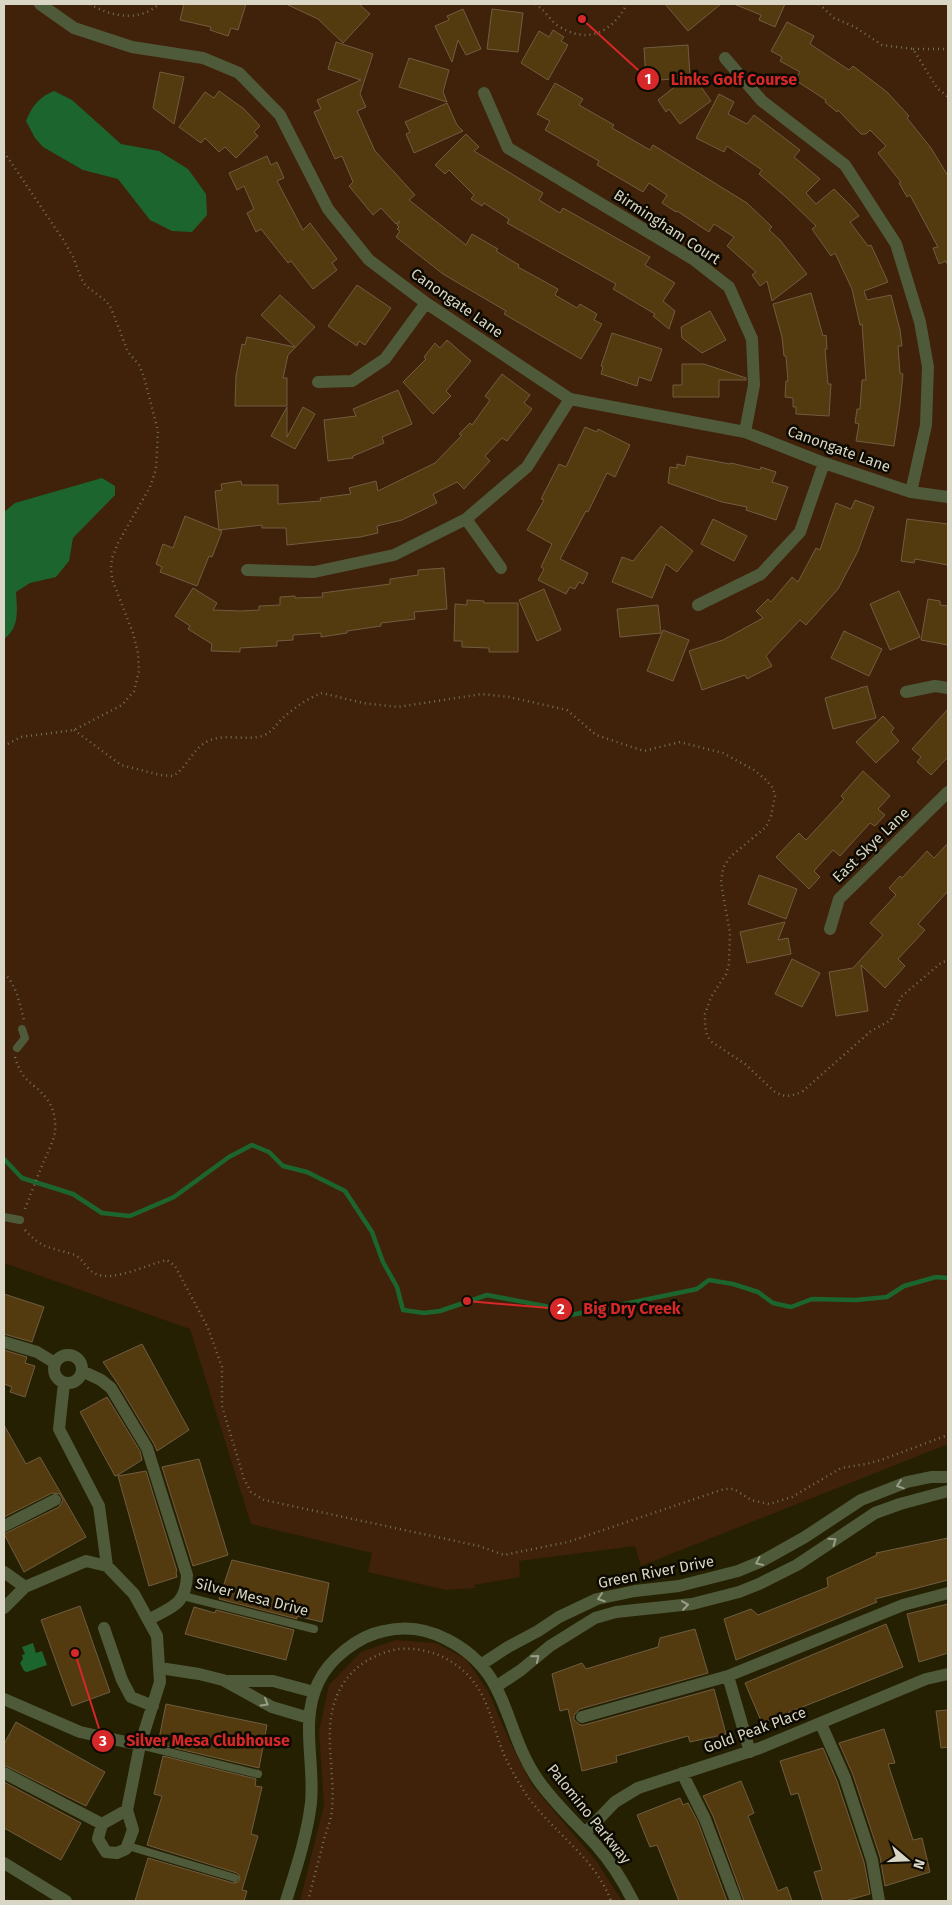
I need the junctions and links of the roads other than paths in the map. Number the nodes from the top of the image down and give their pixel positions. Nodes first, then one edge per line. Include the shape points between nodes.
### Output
1 (40, 4) edge
2 (725, 58) dead end
3 (484, 93) dead end
4 (426, 303) junction
5 (318, 382) dead end
6 (570, 399) junction
7 (745, 432) junction
8 (824, 463) junction
9 (911, 492) junction
10 (948, 497) edge
11 (466, 518) junction
12 (501, 568) dead end
13 (247, 570) dead end
14 (698, 605) dead end
15 (948, 688) edge
16 (906, 692) dead end
17 (948, 792) edge
18 (830, 929) dead end
19 (22, 1029) road end
20 (17, 1048) road end
21 (4, 1216) edge
22 (20, 1220) road end
23 (4, 1342) edge
24 (55, 1363) junction
25 (82, 1371) junction
26 (64, 1383) junction
27 (948, 1477) edge
28 (948, 1491) edge
29 (55, 1500) dead end
30 (4, 1526) edge
31 (107, 1566) junction
32 (4, 1572) edge
33 (25, 1587) junction
34 (948, 1593) edge
35 (183, 1596) junction
36 (4, 1608) edge
37 (148, 1620) junction
38 (104, 1628) dead end
39 (314, 1629) dead end
40 (482, 1664) junction
41 (160, 1668) junction
42 (948, 1674) edge
43 (728, 1676) junction
44 (224, 1680) junction
45 (497, 1686) junction
46 (314, 1692) junction
47 (4, 1699) edge
48 (153, 1706) junction
49 (582, 1717) dead end
50 (309, 1718) junction
51 (821, 1724) junction
52 (140, 1745) junction
53 (750, 1752) junction
54 (4, 1773) edge
55 (682, 1773) junction
56 (258, 1774) dead end
57 (127, 1810) junction
58 (102, 1824) junction
59 (585, 1833) junction
60 (128, 1846) junction
61 (4, 1863) edge
62 (235, 1878) dead end
63 (66, 1901) edge
64 (286, 1901) edge
65 (633, 1901) edge
66 (736, 1901) edge
67 (879, 1901) edge

1 - 4 street, Canongate Lane via 74,28 132,47 204,58 239,72 280,115 328,209 369,260
2 - 9 street via 762,101 845,165 896,244 920,322 928,367 926,425
3 - 7 street, Birmingham Court via 508,148 693,259 729,287 752,339 754,386
4 - 5 street via 385,359 352,381
4 - 6 street, Canongate Lane
6 - 7 street, Canongate Lane
6 - 11 street via 527,467
7 - 8 street, Canongate Lane
8 - 9 street, Canongate Lane
8 - 14 street via 800,532 761,574
9 - 10 street, Canongate Lane
11 - 12 street
11 - 13 street via 394,555 314,572
15 - 16 street via 935,686
17 - 18 street, East Skye Lane via 839,899
19 - 20 lane via 24,1038
21 - 22 lane
23 - 24 street via 37,1352
24 - 25 street via 63,1356 72,1356 80,1361
24 - 26 street via 55,1376
25 - 26 street via 76,1381
25 - 35 street via 111,1388 147,1448 187,1575
26 - 31 street via 59,1429 99,1506
27 -> 40 street, Green River Drive via 907,1482 861,1500 806,1538 738,1571 680,1586 635,1590 597,1599 559,1617
45 -> 28 street via 550,1646 595,1618 625,1611 692,1604 739,1592 797,1565 875,1513
29 - 30 street
31 - 33 street via 86,1561
31 - 37 street via 134,1594
32 - 33 street
33 - 36 street
34 - 43 street via 903,1605
35 - 37 street via 179,1602
35 - 39 lane, Silver Mesa Drive
37 - 41 street via 157,1636
38 - 48 street via 131,1697
40 - 45 street, Palomino Parkway
40 - 46 street, Palomino Parkway via 469,1652 442,1637 418,1630 393,1629 378,1632 346,1650 328,1667
41 - 44 street
41 - 48 street via 160,1682
42 - 51 street, Gold Peak Place via 926,1679
43 - 49 street
43 - 53 street
44 - 46 street via 273,1681
44 -> 50 street via 272,1707
45 - 59 street, Palomino Parkway via 516,1737 536,1777
46 - 50 street, Palomino Parkway
47 - 52 street via 80,1732
48 - 52 street
50 - 64 street, Palomino Parkway via 311,1801 304,1841
51 - 53 street, Gold Peak Place
51 - 67 street via 848,1787 872,1860
52 - 56 lane
52 - 57 street
53 - 55 street, Gold Peak Place
54 - 58 street
55 - 59 street, Gold Peak Place via 638,1788 615,1802
55 - 66 street via 705,1819
57 - 58 street
57 - 60 street via 133,1830
58 - 60 street via 98,1839 106,1852 118,1853
59 - 65 street, Palomino Parkway via 616,1871
60 - 62 lane
61 - 63 street

